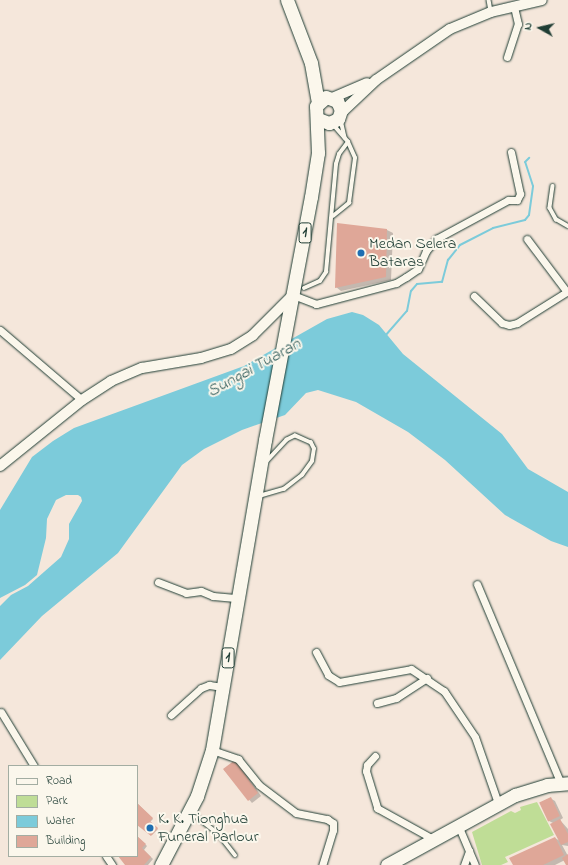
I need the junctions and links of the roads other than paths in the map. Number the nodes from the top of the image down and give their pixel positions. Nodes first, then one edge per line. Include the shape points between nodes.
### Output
1 (287, 0) edge
2 (489, 0) edge
3 (542, 0) edge
4 (514, 6) junction
5 (491, 12) junction
6 (507, 57) dead end
7 (376, 80) junction
8 (327, 99) junction
9 (332, 119) junction
10 (347, 140) junction
11 (511, 152) dead end
12 (553, 186) dead end
13 (333, 216) junction
14 (568, 226) edge
15 (527, 240) dead end
16 (304, 288) dead end
17 (567, 292) edge
18 (293, 295) junction
19 (474, 296) dead end
20 (0, 330) edge
21 (82, 400) junction
22 (261, 464) junction
23 (0, 466) edge
24 (256, 497) junction
25 (158, 582) dead end
26 (477, 584) dead end
27 (238, 598) junction
28 (316, 652) dead end
29 (427, 678) junction
30 (223, 687) junction
31 (377, 703) dead end
32 (1, 712) dead end
33 (171, 715) dead end
34 (212, 750) junction
35 (375, 756) dead end
36 (33, 765) edge
37 (564, 784) edge
38 (498, 803) junction
39 (189, 812) junction
40 (458, 825) junction
41 (433, 839) junction
42 (470, 851) junction
43 (235, 855) dead end
44 (161, 865) edge
45 (322, 865) edge
46 (387, 865) edge
47 (464, 865) edge
48 (475, 865) edge

1 - 8 highway via 313,70
2 - 5 lane
3 - 4 street
4 - 5 street
4 - 6 street via 518,24
5 - 7 street via 438,36
7 - 8 street
7 - 9 street
8 - 9 highway via 340,105
8 - 9 highway, 1 via 315,110
9 - 10 lane
9 - 10 lane
9 - 18 highway, 1 via 318,153
10 - 13 lane via 336,164
10 - 13 lane via 355,158 349,204
11 - 18 street via 520,194 518,200 508,200 436,239 426,251 418,269 406,277 396,283 316,304
12 - 14 lane via 550,208 556,219
13 - 16 lane via 324,276
15 - 17 street
17 - 19 street via 517,323 509,325 502,323
18 - 21 street via 253,335 232,349 125,373
18 - 22 highway, 1
20 - 21 street
21 - 23 street
22 - 24 highway, 1
22 - 24 lane via 268,464 287,440 295,436 311,443 314,449 312,460 302,475 284,488
24 - 27 highway, 1
25 - 27 street via 186,593 201,591 213,596
26 - 37 street
27 - 30 highway, 1
28 - 29 street via 328,676 339,682 346,683 411,668
29 - 31 street via 396,698
29 - 38 street via 451,697 475,737
30 - 33 street via 209,685 202,688
30 - 34 highway, 1
32 - 36 street
34 - 39 highway, 1
34 - 45 street via 238,759 259,784 296,813 327,819 333,823
35 - 41 street via 366,771 377,808
37 - 38 highway via 526,790
38 - 40 highway
39 - 43 lane via 218,833
39 - 44 highway, 1
40 - 41 highway
40 - 42 street
41 - 46 highway
42 - 47 street
42 - 48 street

